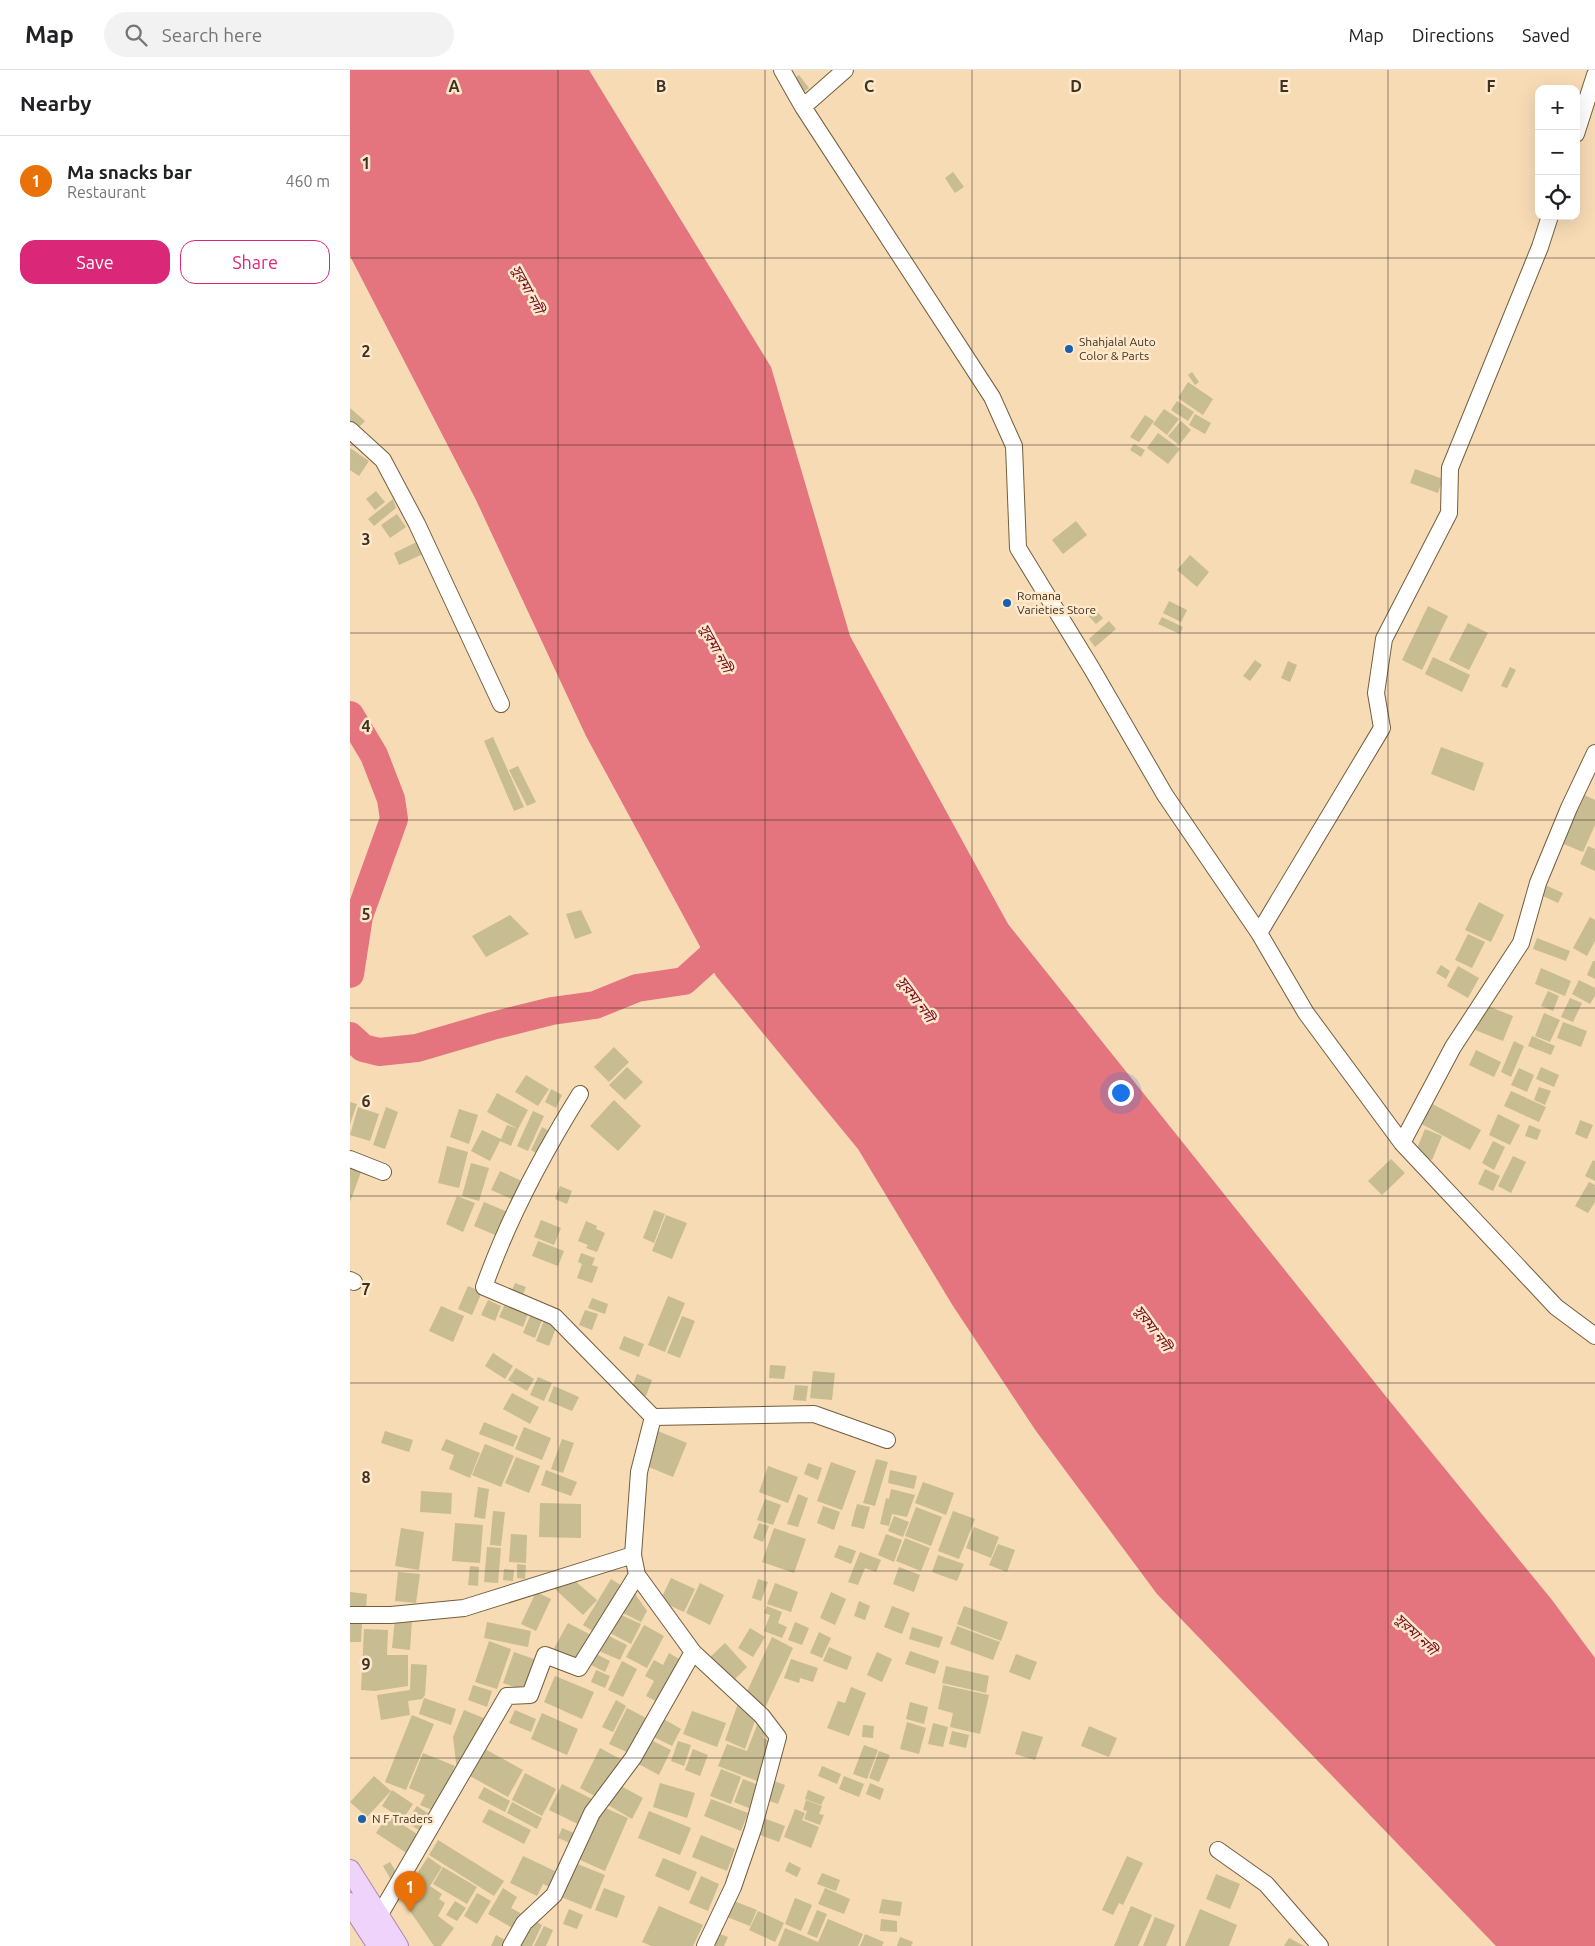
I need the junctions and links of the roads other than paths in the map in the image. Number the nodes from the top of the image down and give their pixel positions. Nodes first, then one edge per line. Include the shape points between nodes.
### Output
1 (782, 70) edge
2 (845, 70) edge
3 (1595, 75) edge
4 (803, 107) junction
5 (1577, 130) edge
6 (1549, 220) edge
7 (350, 430) edge
8 (501, 704) dead end
9 (1595, 754) edge
10 (1259, 933) junction
11 (580, 1094) dead end
12 (1402, 1143) junction
13 (350, 1159) edge
14 (384, 1172) dead end
15 (1595, 1336) edge
16 (653, 1417) junction
17 (887, 1440) dead end
18 (633, 1556) junction
19 (637, 1575) junction
20 (350, 1615) edge
21 (693, 1652) junction
22 (1218, 1850) dead end
23 (350, 1870) edge
24 (350, 1904) edge
25 (379, 1916) junction
26 (378, 1946) edge
27 (398, 1946) edge
28 (510, 1946) edge
29 (705, 1946) edge
30 (1320, 1946) edge

1 - 4 street
2 - 4 street
3 - 5 street
4 - 10 street via 992,397 1014,446 1018,548 1165,794
6 - 10 street via 1450,468 1449,513 1384,638 1376,693 1382,728
7 - 8 street via 383,460 417,524
9 - 12 street via 1538,882 1521,943 1453,1047
10 - 12 street via 1306,1014
11 - 16 street via 544,1152 484,1287 555,1317
12 - 15 street via 1556,1308
13 - 14 street
16 - 17 street via 814,1414
16 - 18 street via 639,1472
18 - 19 street
18 - 20 street via 464,1608 391,1615
19 - 21 street
19 - 25 street via 579,1668 545,1655 530,1695 507,1696
21 - 28 street via 633,1758 592,1813 554,1895 524,1923
21 - 29 street via 762,1716 778,1737 733,1887
22 - 30 street via 1266,1884
23 - 25 main road
24 - 26 main road
25 - 27 main road

